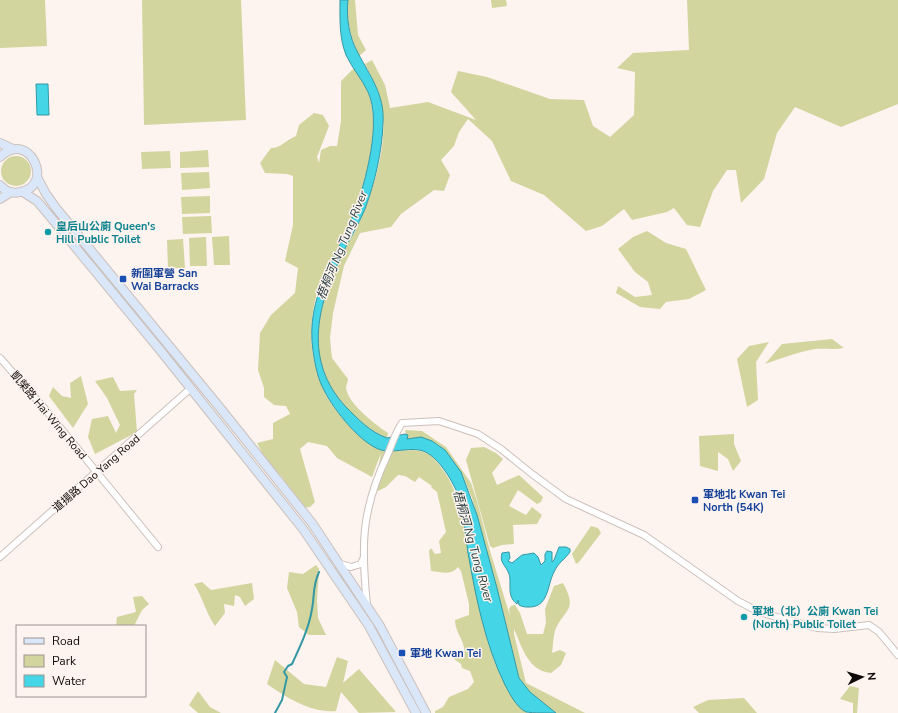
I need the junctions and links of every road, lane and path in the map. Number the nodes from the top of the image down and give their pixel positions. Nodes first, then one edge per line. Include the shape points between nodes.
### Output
1 (0, 143) edge
2 (13, 150) junction
3 (0, 157) edge
4 (37, 177) junction
5 (0, 185) edge
6 (11, 192) junction
7 (23, 192) junction
8 (0, 199) edge
9 (0, 358) edge
10 (191, 388) junction
11 (97, 472) junction
12 (158, 547) dead end
13 (0, 557) edge
14 (363, 559) junction
15 (340, 564) junction
16 (367, 606) junction
17 (898, 655) edge
18 (416, 713) edge
19 (426, 713) edge

1 - 2 main road
2 - 3 main road
2 - 4 main road via 24,151 32,156 37,167
4 - 7 main road via 32,186
4 - 15 main road via 56,208 285,489
5 - 6 main road
6 - 7 main road
6 - 8 main road
7 - 10 main road via 37,201
9 - 11 street, 凱榮路 Hai Wing Road
10 - 11 street, 道揚路 Dao Yang Road
10 - 18 main road via 299,524 331,569 369,626
11 - 12 street, 凱榮路 Hai Wing Road
11 - 13 street, 道揚路 Dao Yang Road
14 - 15 street via 361,564 354,567
14 - 16 street
14 - 17 street via 368,506 374,484 397,431 402,423 436,421 478,434 501,448 566,499 648,538 738,601 760,612 817,628 869,625 879,632
15 - 16 main road
16 - 19 main road

